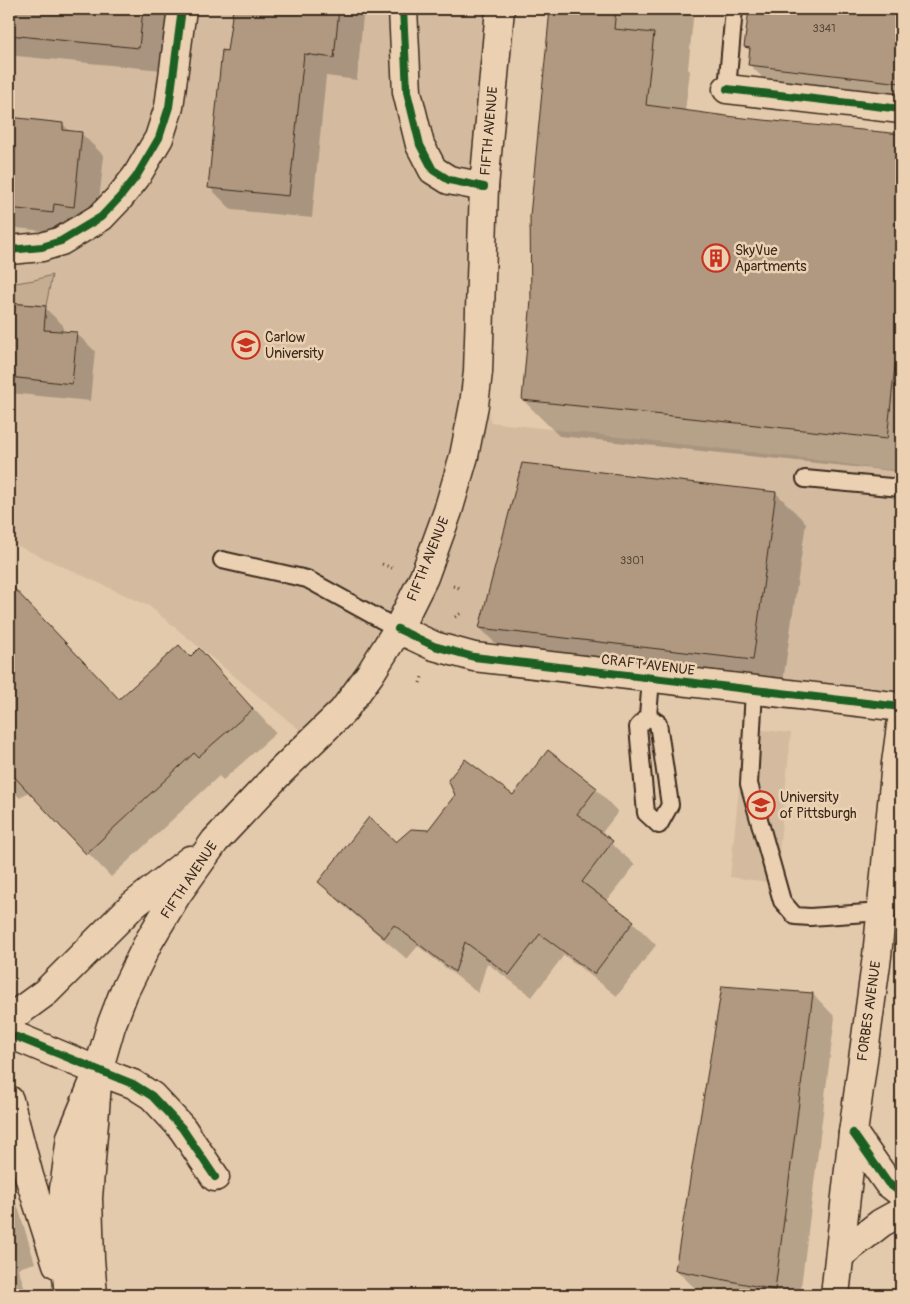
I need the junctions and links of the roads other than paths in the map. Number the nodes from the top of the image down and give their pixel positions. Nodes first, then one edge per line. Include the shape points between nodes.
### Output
1 (182, 9) edge
2 (403, 9) edge
3 (500, 9) edge
4 (734, 9) edge
5 (727, 89) joint
6 (901, 109) edge
7 (484, 186) junction
8 (9, 250) edge
9 (805, 479) dead end
10 (901, 488) edge
11 (222, 560) dead end
12 (398, 629) junction
13 (651, 678) junction
14 (754, 690) junction
15 (901, 707) edge
16 (648, 716) junction
17 (901, 726) edge
18 (215, 841) junction
19 (881, 912) junction
20 (9, 1019) edge
21 (9, 1036) edge
22 (98, 1071) junction
23 (9, 1100) edge
24 (853, 1132) junction
25 (215, 1177) dead end
26 (901, 1193) edge
27 (901, 1212) edge
28 (840, 1255) junction
29 (68, 1295) edge
30 (93, 1295) edge
31 (834, 1295) edge

1 - 8 main road via 169,107 159,138 136,177 101,217 61,241 42,247
2 - 7 main road via 407,92 420,145 433,170 449,180
3 - 7 main road, FIFTH AVENUE
4 - 5 lane
5 - 6 main road
7 - 12 main road, FIFTH AVENUE via 474,405 448,511 424,577
9 - 10 lane
11 - 12 lane via 307,579
12 - 13 main road, CRAFT AVENUE via 434,646 474,657
12 - 18 main road, FIFTH AVENUE via 343,712
13 - 14 main road, CRAFT AVENUE
13 - 16 lane
14 - 15 main road, CRAFT AVENUE
14 - 19 lane via 749,784 782,901 795,916
16 - 16 lane via 638,727 646,814 659,825 670,806 658,723
17 - 19 main road, FORBES AVENUE
18 - 20 main road via 130,907 46,992
18 - 22 main road, FIFTH AVENUE via 177,894 149,941 124,992
19 - 24 main road, FORBES AVENUE
21 - 22 main road
22 - 25 main road via 133,1084 152,1096 182,1128
22 - 29 main road, FIFTH AVENUE via 71,1137 64,1189
22 - 30 main road, FIFTH AVENUE via 88,1198
23 - 29 main road via 44,1227
24 - 26 main road via 888,1183
24 - 28 main road, FORBES AVENUE
27 - 28 main road via 881,1223
28 - 31 main road, FORBES AVENUE

